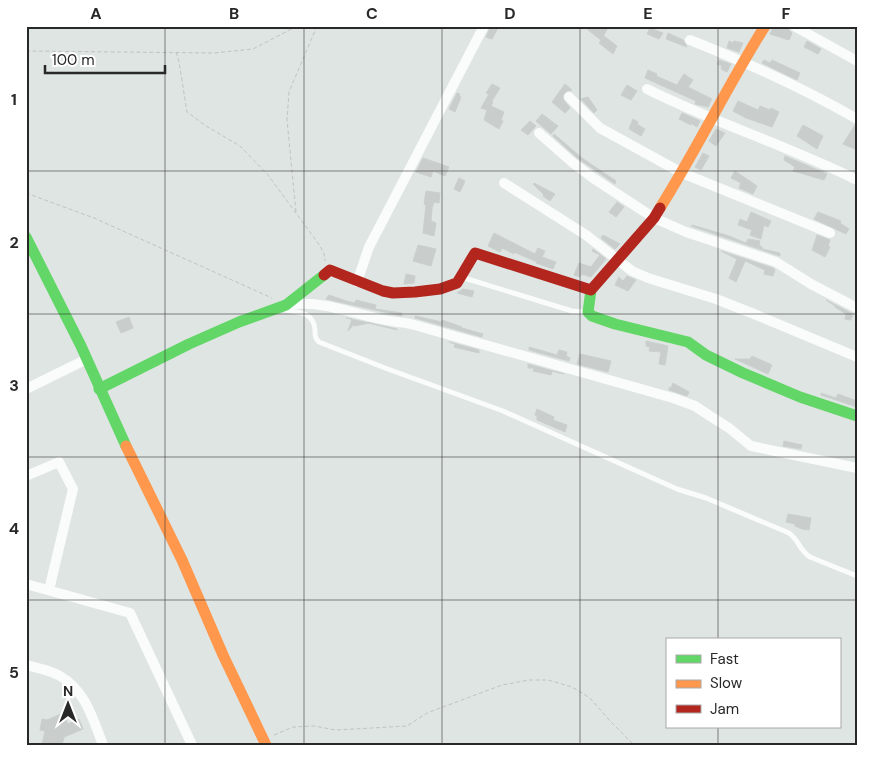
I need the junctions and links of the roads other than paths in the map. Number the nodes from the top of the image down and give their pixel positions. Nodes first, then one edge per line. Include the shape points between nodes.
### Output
1 (484, 26) edge
2 (765, 26) edge
3 (794, 26) edge
4 (690, 40) dead end
5 (857, 60) edge
6 (743, 61) junction
7 (647, 89) dead end
8 (569, 97) dead end
9 (711, 118) junction
10 (857, 119) edge
11 (539, 132) dead end
12 (682, 173) junction
13 (857, 180) edge
14 (504, 183) dead end
15 (654, 218) junction
16 (830, 233) dead end
17 (26, 237) edge
18 (618, 261) junction
19 (462, 277) junction
20 (357, 282) junction
21 (591, 290) junction
22 (281, 307) junction
23 (857, 308) edge
24 (588, 312) junction
25 (857, 356) edge
26 (87, 359) junction
27 (26, 389) edge
28 (99, 389) junction
29 (857, 416) edge
30 (857, 468) edge
31 (26, 476) edge
32 (857, 576) edge
33 (26, 584) edge
34 (49, 590) junction
35 (26, 665) edge
36 (265, 742) edge
37 (103, 745) edge
38 (192, 745) edge

1 - 20 street via 369,248
2 - 6 street
3 - 5 street
4 - 6 street
6 - 9 street
6 - 10 street
7 - 9 street
8 - 12 street via 600,128
9 - 12 street
9 - 13 street
11 - 15 street via 586,172
12 - 15 street
12 - 16 street
14 - 18 street via 586,235
15 - 18 street
15 - 23 street via 776,262
17 - 26 street
18 - 21 street
18 - 25 street via 648,278 732,305
19 - 20 street via 457,283 440,289 393,293
19 - 21 street via 475,253
19 - 24 lane via 572,311
20 - 22 street via 330,270
21 - 24 street
22 - 28 street via 188,344
22 - 30 street via 314,303 411,324 695,406 751,446
22 - 32 lane via 313,319 319,342 503,411 677,489 772,525 794,536 804,554
24 - 29 street via 615,324 688,342 743,373
26 - 27 street
26 - 28 street
28 - 36 street
31 - 34 street via 59,462 73,490
33 - 34 street
34 - 38 street via 130,613
35 - 37 street via 58,675 71,683 86,703

